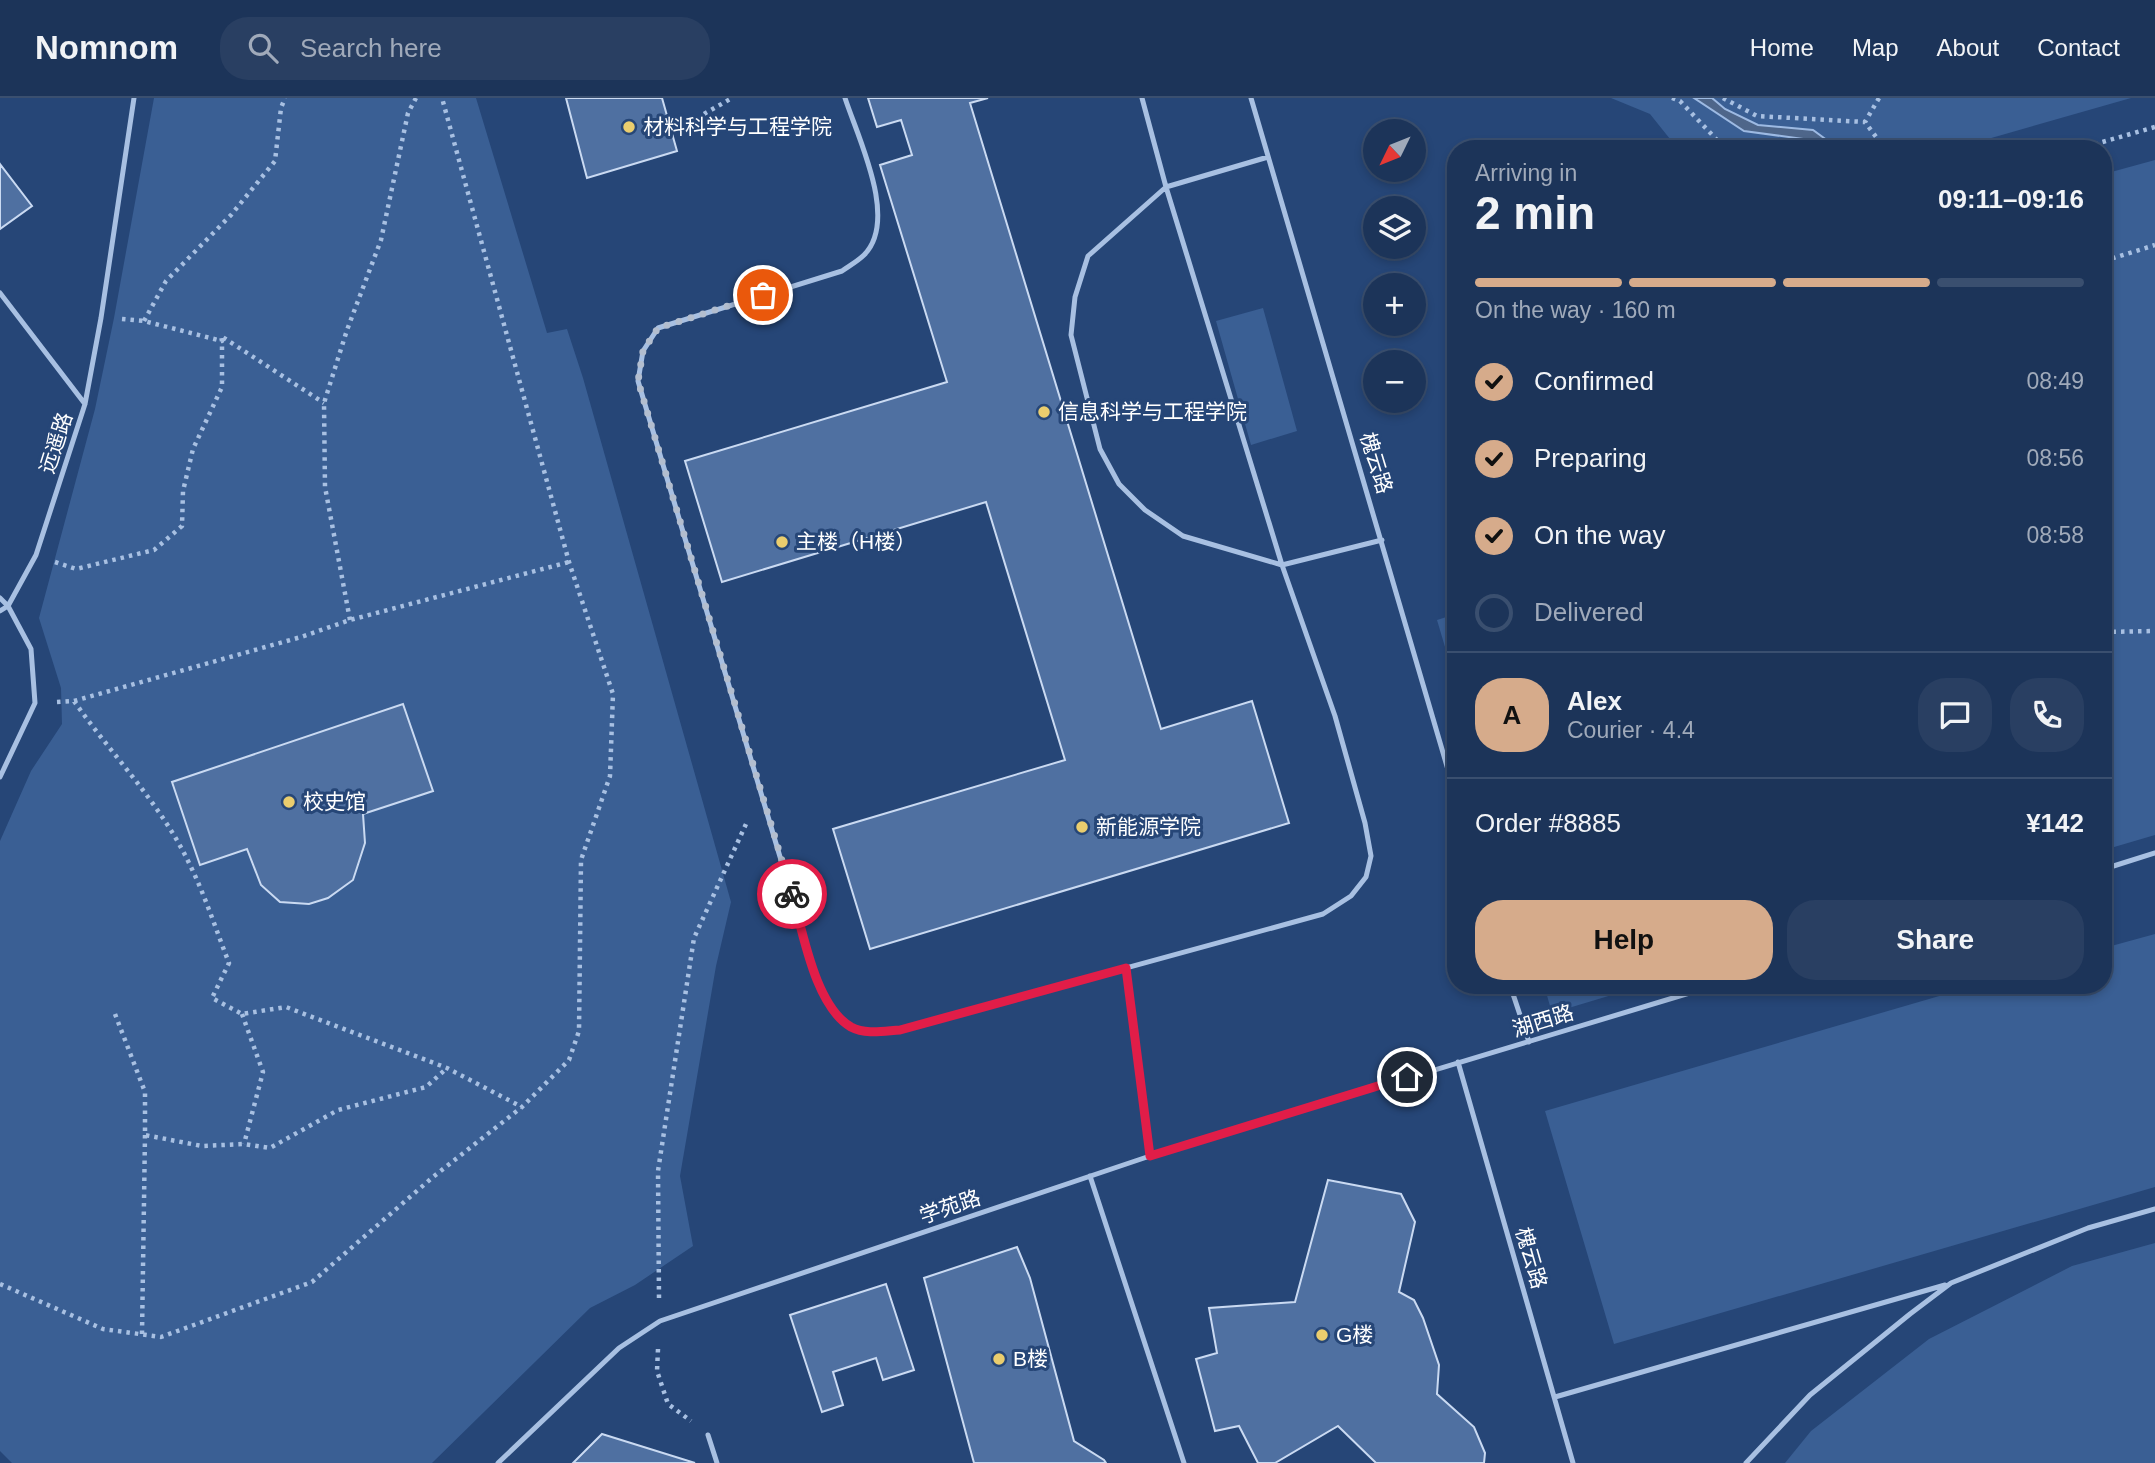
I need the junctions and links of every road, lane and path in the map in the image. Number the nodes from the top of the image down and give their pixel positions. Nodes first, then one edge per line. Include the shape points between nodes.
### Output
1 (134, 98) edge
2 (285, 98) edge
3 (416, 98) edge
4 (442, 98) edge
5 (732, 98) edge
6 (845, 98) edge
7 (1142, 98) edge
8 (1251, 98) edge
9 (1672, 98) edge
10 (1724, 98) edge
11 (1879, 98) edge
12 (704, 114) dead end
13 (1865, 122) junction
14 (2155, 127) edge
15 (1717, 140) edge
16 (1878, 140) edge
17 (2109, 140) edge
18 (1268, 157) junction
19 (1166, 187) junction
20 (2155, 245) edge
21 (2112, 258) edge
22 (0, 293) edge
23 (101, 318) junction
24 (144, 321) junction
25 (222, 341) junction
26 (324, 403) junction
27 (85, 404) junction
28 (1382, 540) junction
29 (36, 555) junction
30 (569, 562) junction
31 (1282, 565) junction
32 (0, 598) edge
33 (8, 606) junction
34 (0, 611) edge
35 (350, 620) junction
36 (2155, 631) edge
37 (2112, 632) edge
38 (74, 701) junction
39 (35, 703) junction
40 (1447, 766) edge
41 (0, 777) edge
42 (761, 791) junction
43 (2155, 853) edge
44 (2112, 866) edge
45 (1126, 968) junction
46 (1513, 994) edge
47 (1686, 994) edge
48 (115, 1014) dead end
49 (242, 1014) junction
50 (1529, 1042) junction
51 (1458, 1062) junction
52 (447, 1068) junction
53 (522, 1107) junction
54 (145, 1135) junction
55 (244, 1144) junction
56 (1150, 1156) junction
57 (1090, 1176) junction
58 (2155, 1209) edge
59 (1951, 1283) junction
60 (0, 1284) edge
61 (660, 1321) junction
62 (142, 1334) junction
63 (1555, 1396) junction
64 (709, 1434) joint
65 (498, 1463) edge
66 (717, 1463) edge
67 (1184, 1463) edge
68 (1573, 1463) edge
69 (1746, 1463) edge

1 - 23 lane, 远遥路
2 - 24 path via 275,161 231,215 166,281
3 - 26 path via 408,113 381,240
4 - 30 path
5 - 12 path
6 - 42 lane via 878,196 878,228 865,254 842,271 658,328 643,351 638,381
7 - 19 lane
8 - 18 lane, 槐云路
9 - 15 path
10 - 13 path via 1757,116
11 - 13 path
13 - 16 path
14 - 17 path
18 - 19 lane
18 - 28 lane, 槐云路
19 - 31 lane
19 - 31 lane via 1088,256 1075,297 1071,335 1100,449 1119,484 1145,510 1182,536
20 - 21 path
22 - 27 lane
23 - 24 path
23 - 27 lane, 远遥路
24 - 25 path
25 - 26 path via 221,336
25 - 29 path via 222,387 193,449 183,491 182,526 154,550 76,569
26 - 35 path via 325,487
27 - 29 lane, 远遥路
28 - 31 lane
28 - 40 lane, 槐云路
29 - 33 lane, 远遥路
30 - 35 path
30 - 53 path via 613,694 610,776 581,860 579,1031 569,1060
31 - 45 lane via 1335,716 1365,823 1371,856 1366,877 1351,896 1323,914
32 - 33 lane
33 - 34 lane
33 - 39 lane via 31,649
35 - 38 path
36 - 37 path
38 - 39 path
38 - 49 path via 146,793 189,862 229,963 212,998
39 - 41 lane
42 - 45 lane via 818,984 828,1003 851,1027 867,1032 900,1030
42 - 61 path via 694,938 658,1171
43 - 44 lane
45 - 56 lane
46 - 50 lane
47 - 50 lane, 湖西路
48 - 54 path via 145,1092
49 - 52 path via 286,1007
49 - 55 path via 263,1072
50 - 51 lane, 湖西路
51 - 56 lane, 学苑路
51 - 63 lane, 槐云路
52 - 53 path
52 - 55 path via 426,1087 338,1110 270,1148
53 - 62 path via 312,1282 161,1337
54 - 55 path via 202,1146
54 - 62 path
56 - 57 lane, 学苑路
57 - 61 lane, 学苑路
57 - 67 lane
58 - 59 lane via 2088,1228
59 - 63 lane
59 - 69 lane via 1811,1395
60 - 62 path via 103,1329
61 - 64 path via 657,1371 668,1404
61 - 65 lane, 学苑路 via 619,1348
63 - 68 lane, 槐云路
64 - 66 lane

